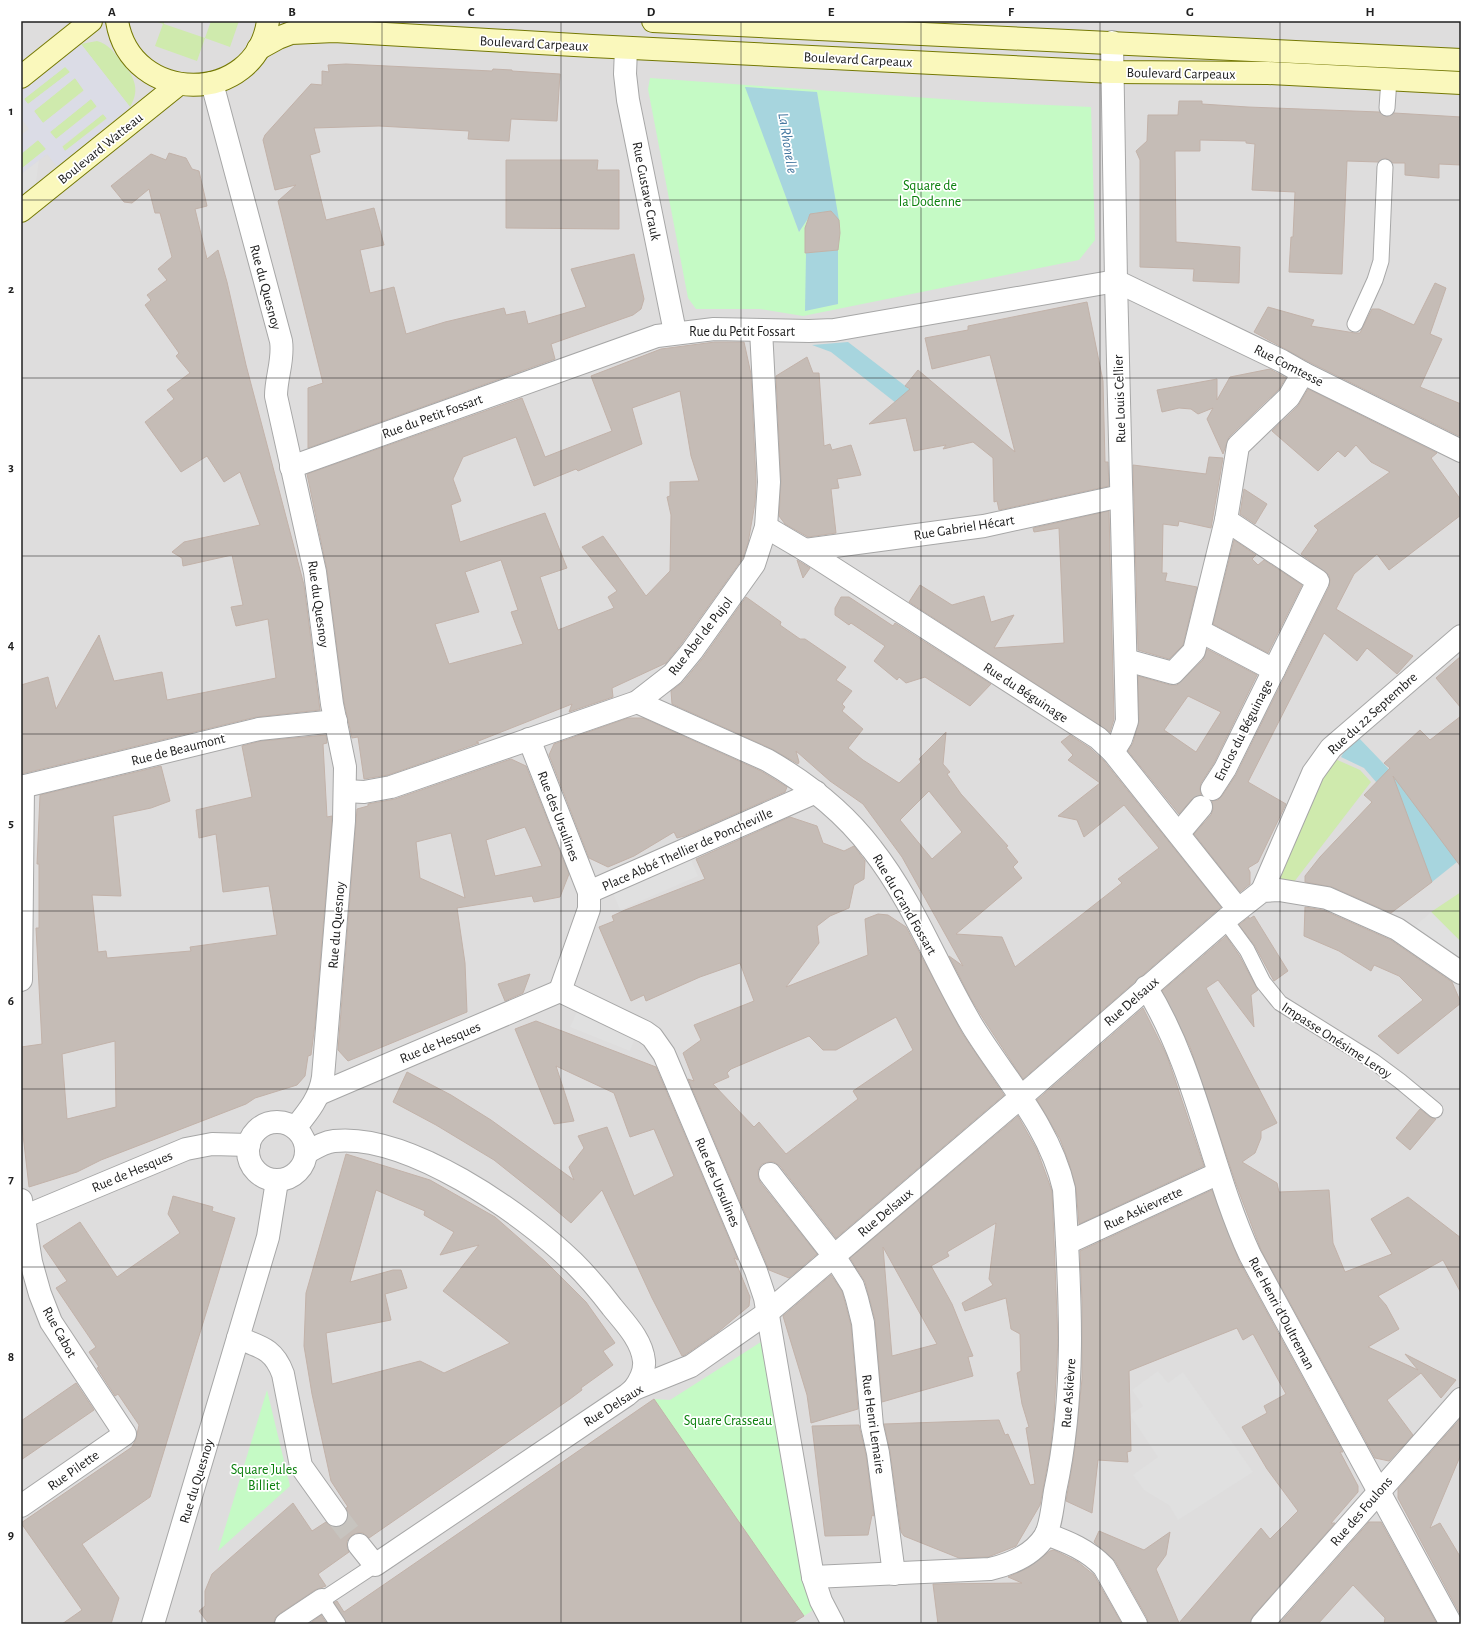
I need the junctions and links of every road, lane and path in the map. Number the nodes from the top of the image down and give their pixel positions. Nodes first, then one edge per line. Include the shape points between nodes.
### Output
1 (91, 21) edge
2 (117, 21) edge
3 (268, 21) edge
4 (653, 21) edge
5 (1112, 42) junction
6 (626, 48) junction
7 (258, 49) junction
8 (1461, 60) edge
9 (1112, 72) junction
10 (21, 77) edge
11 (1388, 79) junction
12 (212, 83) junction
13 (1461, 83) edge
14 (179, 84) junction
15 (1387, 108) dead end
16 (1385, 167) dead end
17 (21, 211) edge
18 (1116, 281) junction
19 (1355, 324) dead end
20 (761, 330) junction
21 (675, 332) junction
22 (1303, 373) junction
23 (1461, 451) edge
24 (291, 467) junction
25 (1121, 496) junction
26 (1226, 520) junction
27 (766, 527) junction
28 (805, 550) junction
29 (1200, 631) junction
30 (1461, 636) edge
31 (1126, 660) junction
32 (1274, 670) junction
33 (637, 702) junction
34 (336, 721) junction
35 (529, 739) junction
36 (1113, 752) junction
37 (22, 786) edge
38 (346, 791) junction
39 (816, 792) junction
40 (1179, 833) junction
41 (1262, 891) junction
42 (589, 892) junction
43 (1231, 914) junction
44 (1461, 972) edge
45 (21, 980) edge
46 (1146, 987) junction
47 (560, 991) junction
48 (319, 1094) junction
49 (1021, 1097) junction
50 (1435, 1110) dead end
51 (295, 1128) junction
52 (249, 1145) junction
53 (306, 1153) junction
54 (1219, 1173) junction
55 (770, 1174) dead end
56 (277, 1181) junction
57 (22, 1212) edge
58 (1067, 1243) junction
59 (834, 1256) junction
60 (767, 1312) junction
61 (238, 1338) junction
62 (634, 1389) junction
63 (1461, 1398) edge
64 (125, 1434) joint
65 (1379, 1492) junction
66 (21, 1506) edge
67 (336, 1515) tunnel mouth
68 (1046, 1534) junction
69 (359, 1545) tunnel mouth
70 (375, 1565) junction
71 (894, 1574) junction
72 (813, 1577) junction
73 (322, 1600) junction
74 (153, 1624) edge
75 (286, 1624) edge
76 (338, 1624) edge
77 (833, 1624) edge
78 (1136, 1624) edge
79 (1262, 1624) edge
80 (1451, 1624) edge

1 - 10 main road
2 - 14 main road via 124,43 136,60 152,74
3 - 7 main road
4 - 5 main road, Boulevard Carpeaux
5 - 8 main road, Boulevard Carpeaux
5 - 9 street, Rue Louis Cellier
6 - 7 main road, Boulevard Carpeaux via 318,31 291,33
6 - 9 main road, Boulevard Carpeaux
6 - 21 street, Rue Gustave Crauk via 628,100
7 - 12 main road via 241,69
9 - 11 main road, Boulevard Carpeaux via 1276,74
9 - 18 street, Rue Louis Cellier
11 - 13 main road, Boulevard Carpeaux
11 - 15 lane
12 - 14 main road via 198,86
12 - 24 street, Rue du Quesnoy via 281,341 276,396
14 - 17 main road, Boulevard Watteau
16 - 19 lane via 1381,261
18 - 20 street, Rue du Petit Fossart via 834,330
18 - 22 street, Rue Comtesse
18 - 25 street, Rue Louis Cellier
20 - 21 street, Rue du Petit Fossart via 714,329
20 - 27 street, Rue Abel de Pujol via 769,482
21 - 24 street, Rue du Petit Fossart via 642,340
22 - 23 street, Rue Comtesse
22 - 26 street via 1289,397 1238,446
24 - 34 street, Rue du Quesnoy via 315,572
25 - 28 street, Rue Gabriel Hécart via 984,526
25 - 31 street, Rue Louis Cellier
26 - 29 street
26 - 32 street, Enclos du Béguinage via 1318,581
27 - 28 street, Rue du Béguinage
27 - 33 street, Rue Abel de Pujol via 754,564 692,652 673,674
28 - 36 street, Rue du Béguinage via 1098,738
29 - 31 street via 1194,651 1173,673
29 - 32 street, Enclos du Béguinage
30 - 41 street, Rue du 22 Septembre via 1331,748 1313,774
31 - 36 street, Rue Louis Cellier via 1127,721
32 - 40 street, Enclos du Béguinage via 1225,769 1207,798
33 - 35 street, Rue Abel de Pujol
33 - 39 street, Rue du Grand Fossart via 767,760
34 - 37 street, Rue de Beaumont via 259,729
34 - 38 street, Rue du Quesnoy via 344,754
35 - 38 street, Rue Abel de Pujol via 391,788 364,792
35 - 42 street, Rue des Ursulines
36 - 40 street, Rue du Béguinage
37 - 45 street
38 - 48 street, Rue du Quesnoy via 324,1069
39 - 42 street, Place Abbé Thellier de Poncheville
39 - 49 street, Rue du Grand Fossart via 856,829 881,861 970,1021
40 - 43 street, Rue du Béguinage
41 - 43 street, Rue Delsaux
41 - 44 street via 1279,890 1321,897 1384,923 1414,939
42 - 47 street, Place Abbé Thellier de Poncheville via 589,909
43 - 46 street, Rue Delsaux
43 - 50 lane, Impasse Onésime Leroy via 1263,982 1280,1004 1373,1061
46 - 49 street, Rue Delsaux
46 - 54 street, Rue Henri d'Oultreman via 1162,1012 1172,1035 1198,1104
47 - 48 street, Rue de Hesques
47 - 60 street, Rue des Ursulines via 646,1032 664,1054 756,1271
48 - 51 street, Rue du Quesnoy
49 - 58 street, Rue Askièvre via 1048,1141 1060,1172 1064,1189
49 - 59 street, Rue Delsaux
51 - 52 street via 280,1122 267,1124 257,1130
51 - 53 street via 303,1137
52 - 56 street via 250,1161 256,1171 266,1178
52 - 57 street, Rue de Hesques via 212,1144 180,1151
53 - 56 street via 299,1171 289,1178
53 - 62 street via 333,1141 376,1145 441,1170 496,1200 572,1261 631,1332 642,1351 644,1361 642,1377
54 - 58 street, Rue Askievrette
54 - 65 street, Rue Henri d'Oultreman via 1234,1218 1259,1273
55 - 59 street, Rue Henri Lemaire
56 - 61 street, Rue du Quesnoy via 268,1237
57 - 64 street, Rue Cabot via 35,1279 52,1322
58 - 68 street, Rue Askièvre via 1070,1386 1060,1470
59 - 60 street, Rue Delsaux
59 - 71 street, Rue Henri Lemaire via 853,1286 860,1312 872,1426
60 - 62 street, Rue Delsaux via 691,1366
60 - 72 street
61 - 67 street via 265,1349 279,1363 301,1466
61 - 74 street, Rue du Quesnoy
62 - 70 street, Rue Delsaux
63 - 65 street, Rue des Foulons
64 - 66 street, Rue Pilette
65 - 79 street, Rue des Foulons
65 - 80 street, Rue Henri d'Oultreman
68 - 71 street, Rue Askièvre via 1029,1553 1002,1567
68 - 78 street via 1075,1545 1097,1559
69 - 70 street
70 - 73 lane
71 - 72 street, Rue Askièvre
72 - 77 street via 821,1601
73 - 75 street
73 - 76 lane

